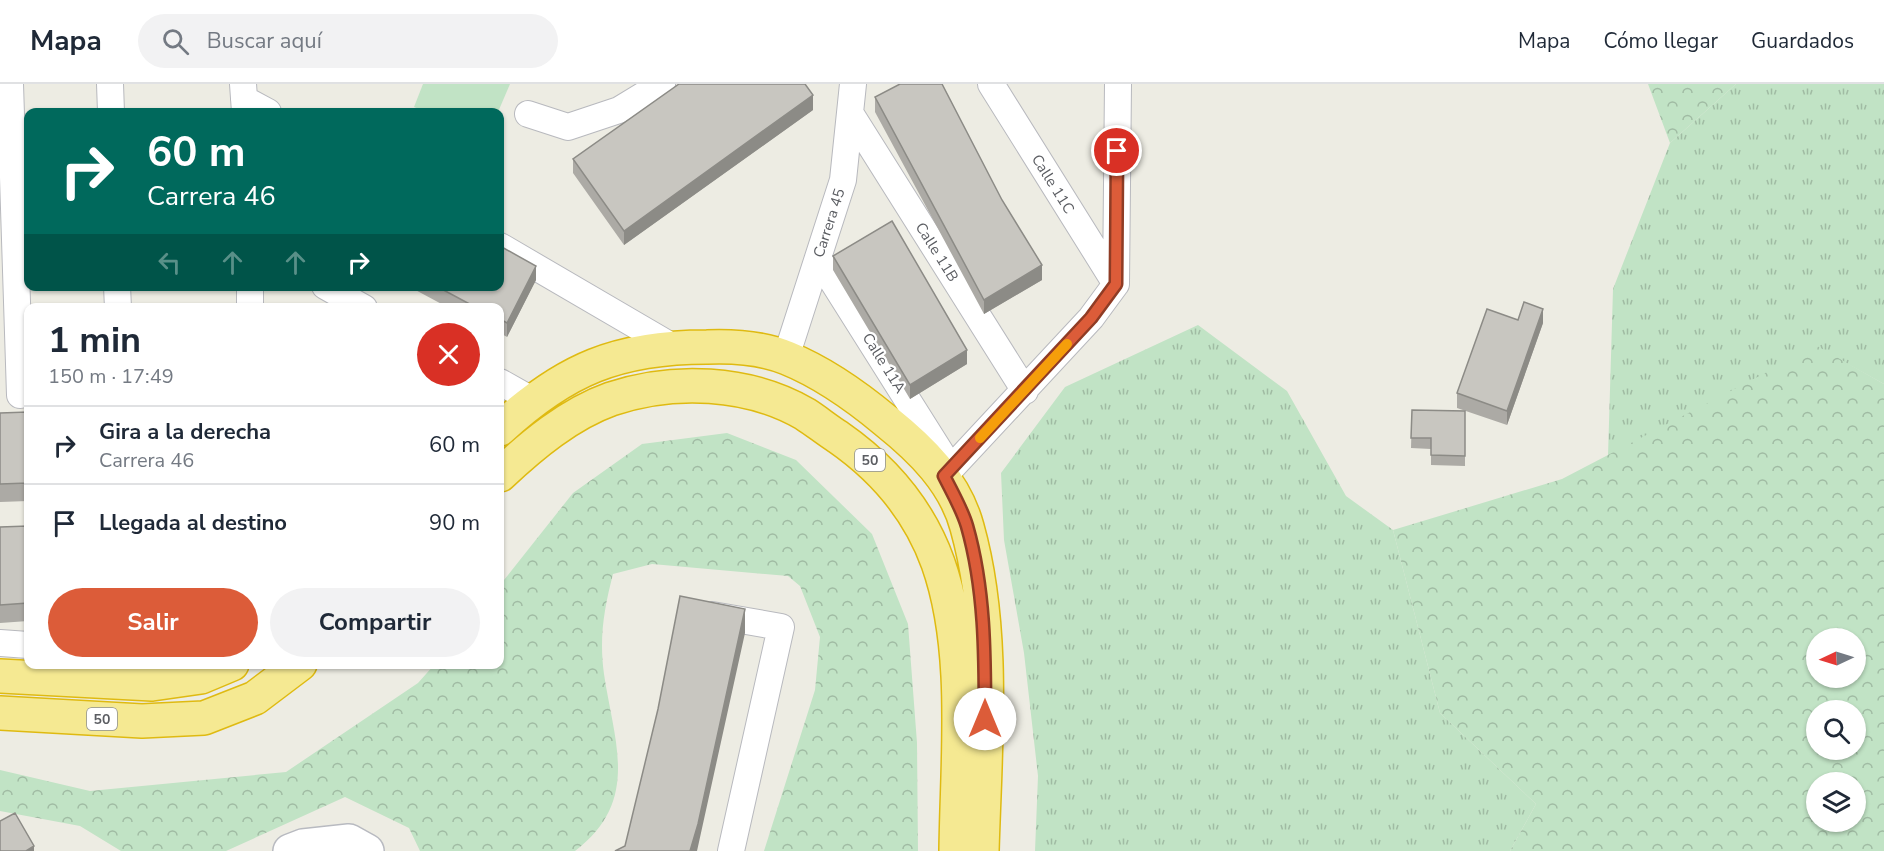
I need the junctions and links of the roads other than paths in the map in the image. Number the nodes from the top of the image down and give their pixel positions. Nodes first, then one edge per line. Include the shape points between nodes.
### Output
1 (10, 84) edge
2 (110, 84) edge
3 (662, 84) edge
4 (853, 84) edge
5 (991, 84) edge
6 (1118, 84) edge
7 (0, 85) edge
8 (244, 98) edge
9 (111, 108) edge
10 (261, 108) edge
11 (850, 113) junction
12 (528, 114) dead end
13 (504, 248) edge
14 (818, 258) junction
15 (1116, 284) junction
16 (334, 291) edge
17 (355, 303) edge
18 (673, 347) junction
19 (786, 357) junction
20 (504, 384) edge
21 (1025, 391) junction
22 (16, 395) edge
23 (532, 400) junction
24 (504, 425) edge
25 (504, 471) edge
26 (948, 472) junction
27 (689, 611) edge
28 (0, 643) edge
29 (24, 645) edge
30 (220, 669) edge
31 (293, 669) edge
32 (0, 676) edge
33 (0, 713) edge
34 (296, 849) edge
35 (367, 851) edge
36 (731, 851) edge
37 (956, 851) edge
38 (982, 851) edge

1 - 7 street
1 - 22 street
2 - 9 street
3 - 12 street via 619,110 568,127
4 - 11 street, Carrera 45
5 - 15 street, Calle 11C
6 - 15 street
8 - 10 street
11 - 14 street, Carrera 45 via 843,180
11 - 21 street, Calle 11B
13 - 18 street
14 - 19 street, Carrera 45
14 - 26 street, Calle 11A
15 - 21 street
16 - 17 street
18 - 19 highway via 737,346
18 - 23 highway via 610,359 577,372
19 - 26 highway via 832,381
20 - 23 street
21 - 26 street
23 - 24 highway
25 - 37 highway, 50 via 570,419 611,399 656,389 715,385 757,395 803,413 868,458 895,486 917,520 938,562 953,623 958,694
26 - 38 highway via 967,525 985,641
27 - 36 street via 781,627
28 - 29 street
30 - 32 highway via 201,677 152,684
31 - 33 highway, 50 via 255,698 204,718 142,721
34 - 35 street via 349,841

